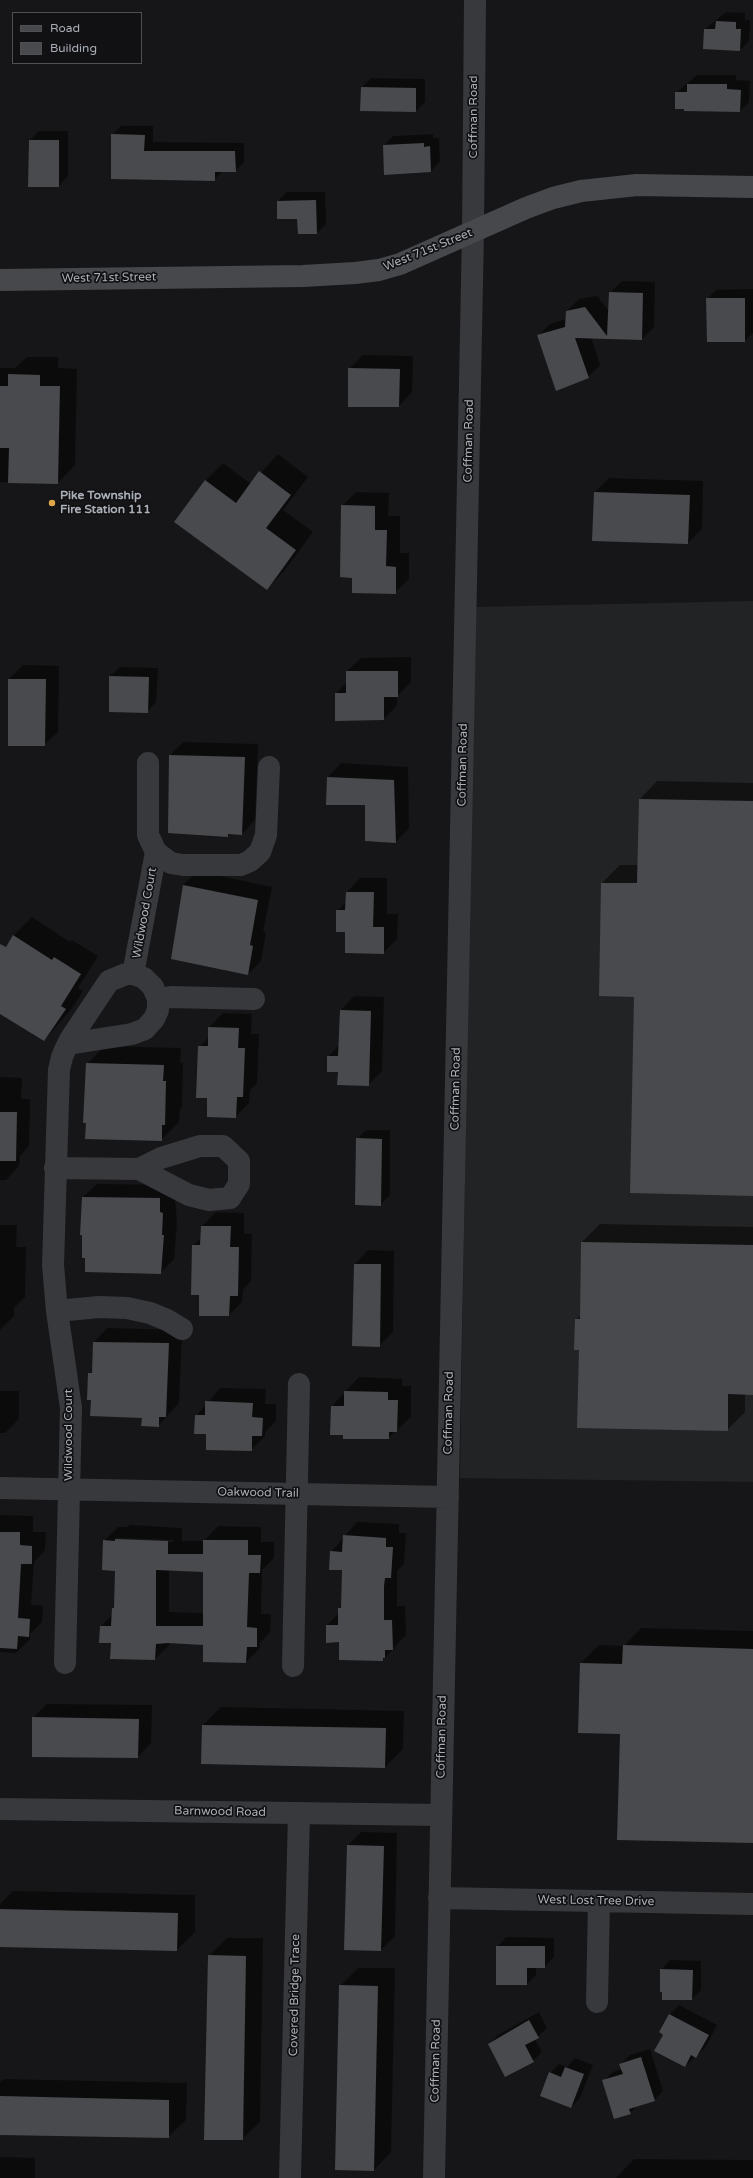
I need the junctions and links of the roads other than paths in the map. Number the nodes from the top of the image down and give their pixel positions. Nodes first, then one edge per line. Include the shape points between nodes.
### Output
1 (475, 0) edge
2 (753, 187) edge
3 (474, 232) junction
4 (0, 280) edge
5 (148, 763) dead end
6 (269, 767) dead end
7 (156, 852) junction
8 (134, 974) junction
9 (158, 999) junction
10 (254, 999) dead end
11 (68, 1044) junction
12 (55, 1168) junction
13 (139, 1169) dead end
14 (57, 1311) junction
15 (182, 1329) dead end
16 (299, 1384) dead end
17 (0, 1488) edge
18 (69, 1488) junction
19 (296, 1494) junction
20 (448, 1497) junction
21 (65, 1663) dead end
22 (293, 1666) dead end
23 (0, 1809) edge
24 (299, 1813) junction
25 (440, 1815) junction
26 (439, 1898) junction
27 (599, 1901) junction
28 (753, 1904) edge
29 (597, 2002) dead end
30 (290, 2178) edge
31 (434, 2178) edge

1 - 3 street, Coffman Road
2 - 3 main road, West 71st Street via 637,185 581,191 544,201
3 - 4 main road, West 71st Street via 400,264 355,273
3 - 20 street, Coffman Road
5 - 7 street, Wildwood Court via 148,835
6 - 7 street, Wildwood Court via 266,835 260,852 254,858 242,865 183,865 171,863
7 - 8 street, Wildwood Court
8 - 9 street, Wildwood Court via 151,984
8 - 11 street, Wildwood Court via 126,974 109,981
9 - 10 street
9 - 11 street via 156,1014 145,1029 132,1034
11 - 12 street, Wildwood Court via 58,1075
12 - 13 street
12 - 14 street, Wildwood Court via 53,1265
14 - 15 street via 99,1307 127,1308 150,1313
14 - 18 street, Wildwood Court via 70,1399
16 - 19 street
17 - 18 street, Oakwood Trail
18 - 19 street, Oakwood Trail
18 - 21 street
19 - 20 street, Oakwood Trail
19 - 22 street
20 - 25 street, Coffman Road
23 - 24 street, Barnwood Road
24 - 25 street, Barnwood Road
24 - 30 street, Covered Bridge Trace
25 - 26 street, Coffman Road
26 - 27 street, West Lost Tree Drive
26 - 31 street, Coffman Road
27 - 28 street, West Lost Tree Drive
27 - 29 street

